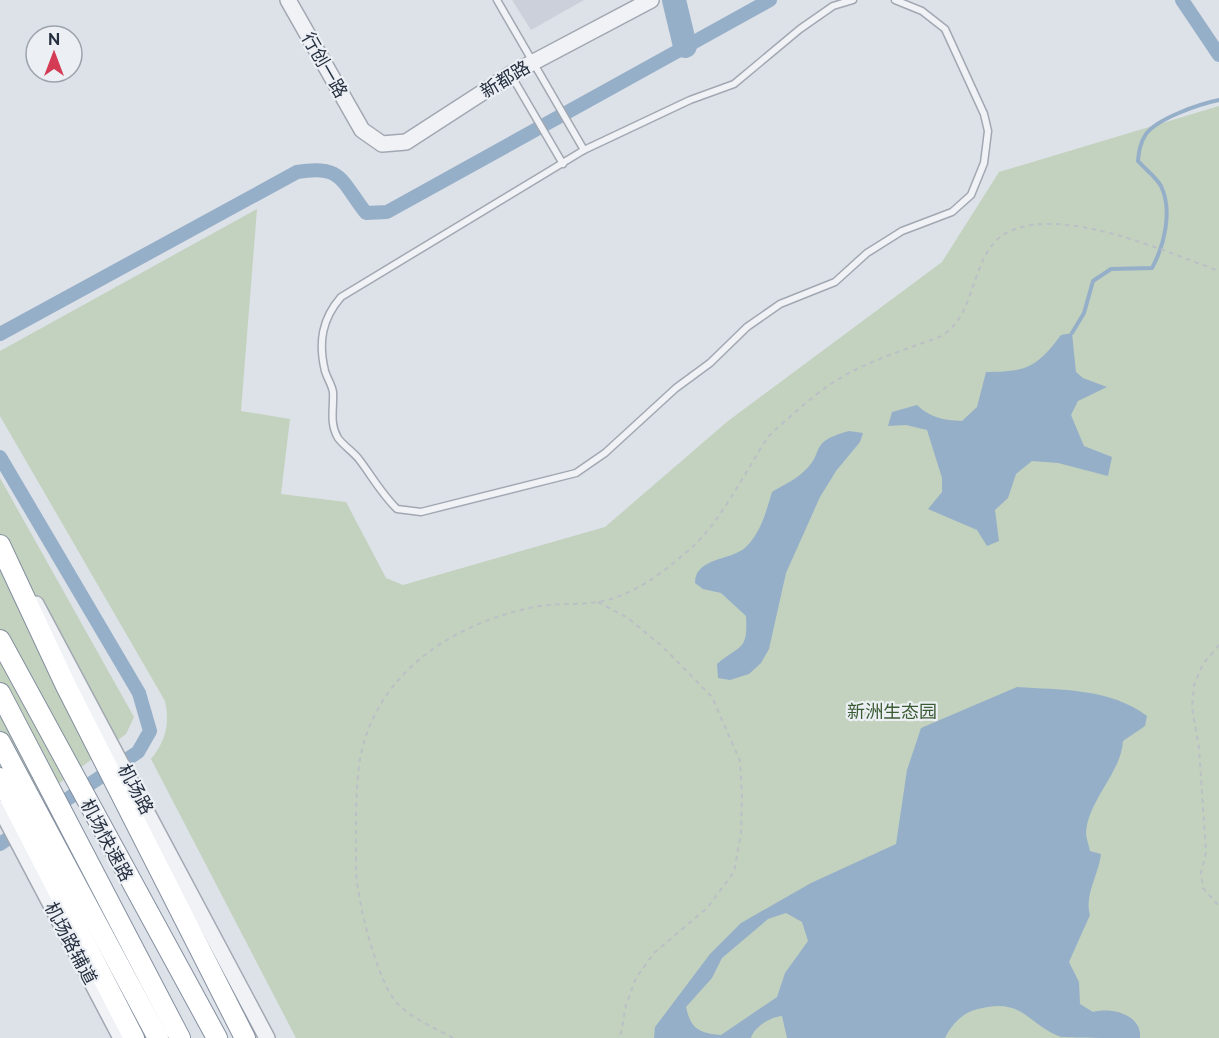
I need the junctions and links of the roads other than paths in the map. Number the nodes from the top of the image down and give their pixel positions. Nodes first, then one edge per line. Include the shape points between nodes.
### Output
1 (288, 0) edge
2 (497, 0) edge
3 (853, 0) edge
4 (895, 0) edge
5 (650, 1) edge
6 (533, 62) junction
7 (511, 74) junction
8 (362, 130) joint
9 (584, 150) junction
10 (563, 164) junction
11 (0, 543) edge
12 (0, 640) edge
13 (0, 693) edge
14 (0, 742) edge
15 (107, 751) junction
16 (0, 777) edge
17 (126, 786) junction
18 (14, 803) edge
19 (34, 841) junction
20 (121, 1038) edge
21 (134, 1038) edge
22 (158, 1038) edge
23 (180, 1038) edge
24 (217, 1038) edge
25 (245, 1038) edge
26 (267, 1038) edge

1 - 8 street, 行创一路
2 - 6 lane
3 - 9 lane via 832,6 734,84 690,100
4 - 10 lane via 922,11 945,29 984,114 988,131 984,163 971,195 952,212 902,231 867,253 835,282 780,304 747,327 605,453 576,473 421,512 397,510 338,437 331,413 333,391 322,352 322,327 329,311 341,297
5 - 6 street, 新都路
6 - 7 street, 新都路
6 - 9 lane
7 - 8 street, 新都路 via 406,142 382,144
7 - 10 lane
9 - 10 lane
11 - 15 street, 机场路 via 45,618
11 - 15 highway via 66,686
12 - 24 highway, 机场快速路
13 - 23 highway, 机场快速路
14 - 18 highway
15 - 17 highway
16 - 18 highway
17 - 25 highway
17 - 26 street, 机场路
18 - 19 highway
18 - 19 street, 机场路辅道
19 - 20 street, 机场路辅道
19 - 21 highway
19 - 22 highway

